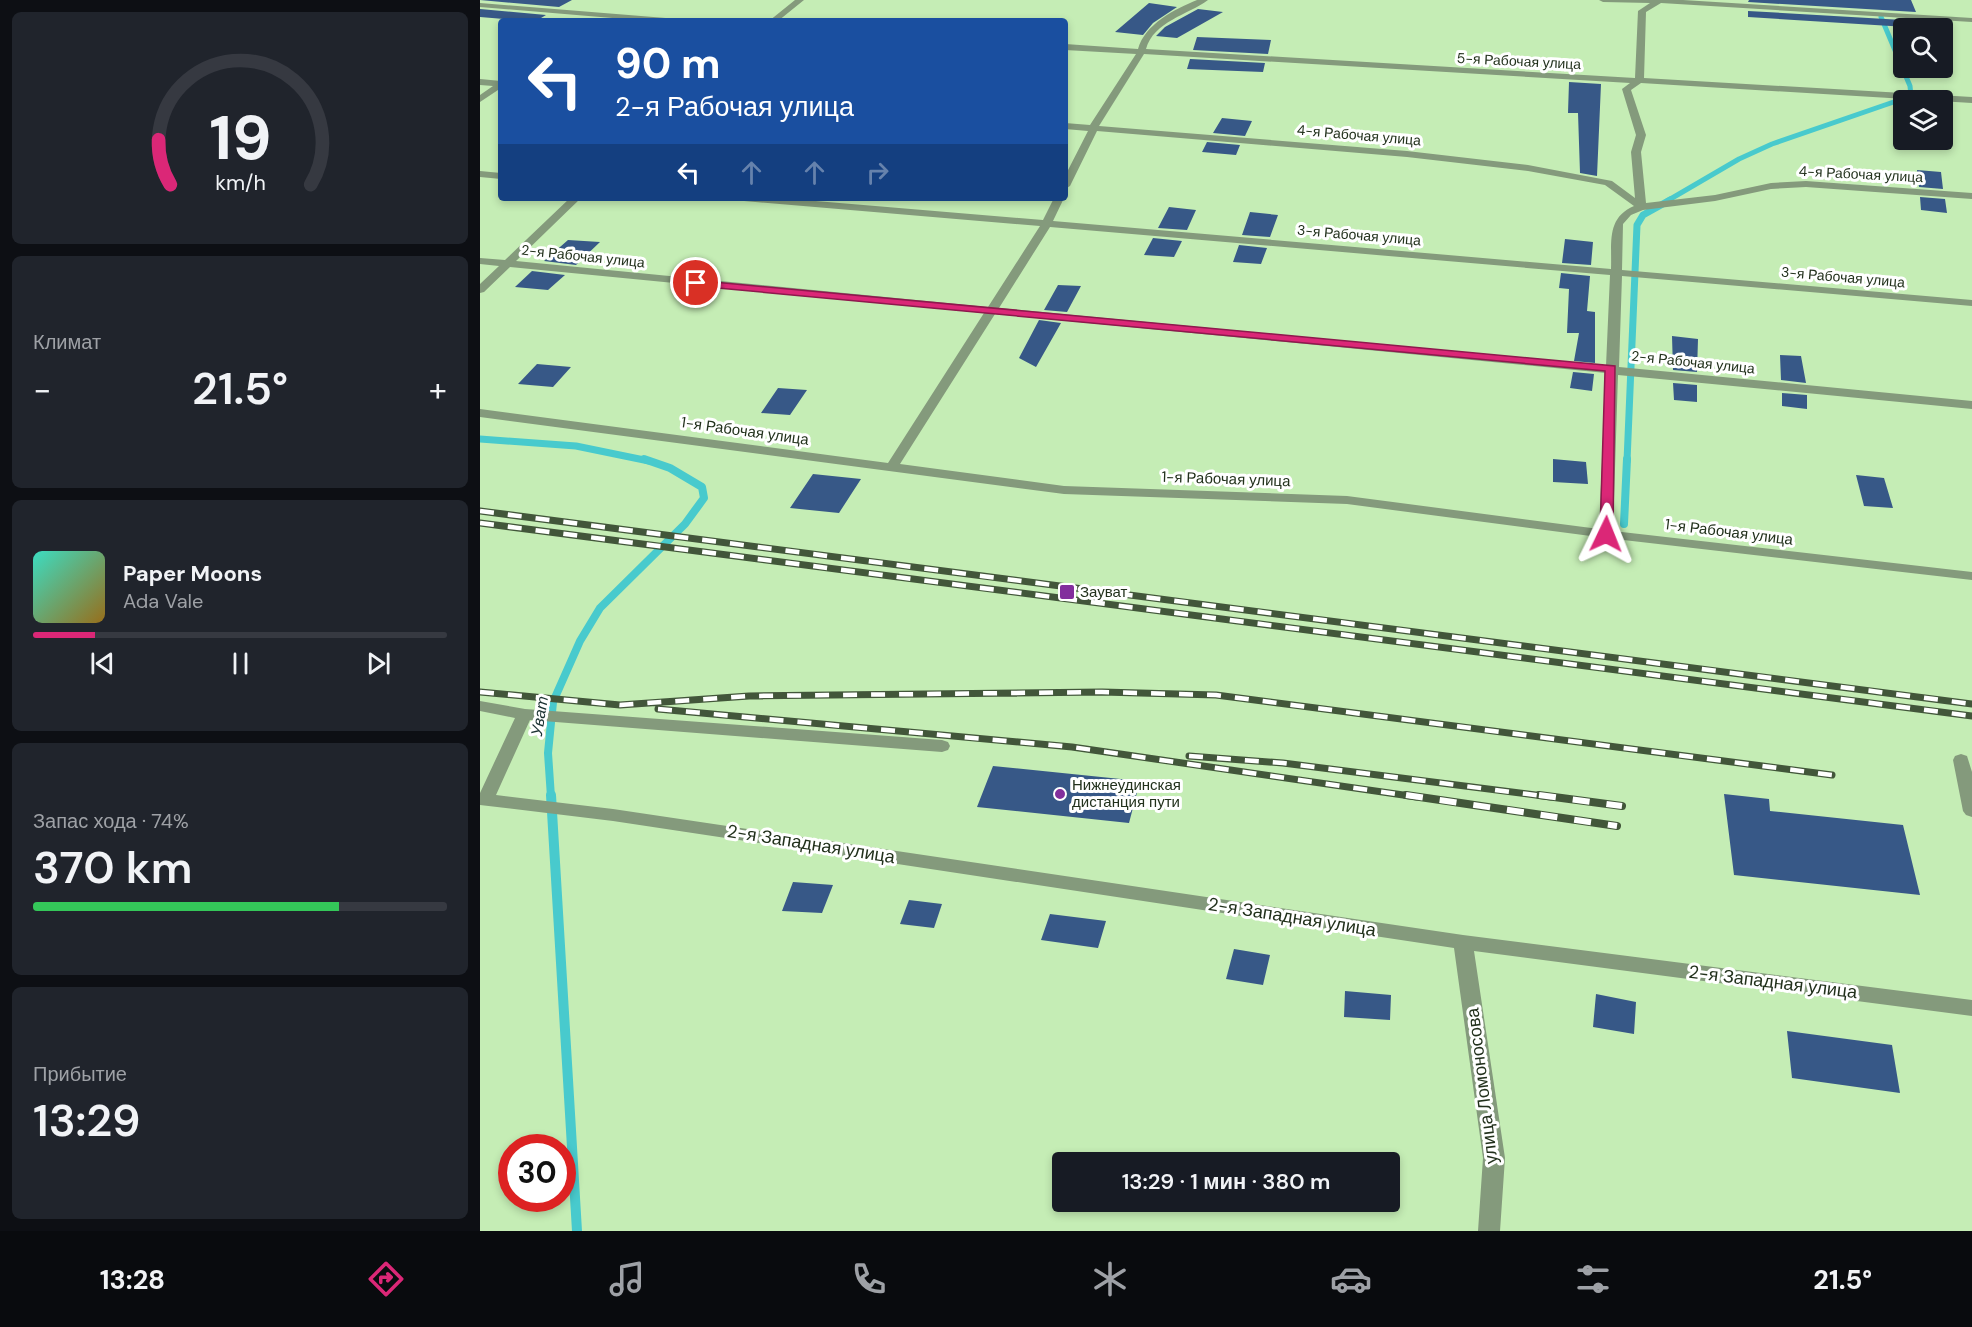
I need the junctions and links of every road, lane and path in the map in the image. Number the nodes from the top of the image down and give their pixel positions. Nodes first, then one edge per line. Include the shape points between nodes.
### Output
1 (800, 0) edge
2 (1174, 0) edge
3 (1204, 0) edge
4 (1603, 0) edge
5 (1660, 0) edge
6 (1194, 4) junction
7 (480, 5) edge
8 (609, 16) junction
9 (605, 18) edge
10 (637, 18) edge
11 (777, 18) edge
12 (1972, 20) edge
13 (1068, 47) edge
14 (1141, 52) junction
15 (1639, 81) junction
16 (480, 82) edge
17 (498, 84) edge
18 (498, 86) edge
19 (480, 99) edge
20 (1972, 100) edge
21 (1068, 126) edge
22 (1094, 127) junction
23 (480, 174) edge
24 (498, 176) edge
25 (1068, 180) edge
26 (1972, 196) edge
27 (573, 201) edge
28 (780, 201) edge
29 (1058, 201) edge
30 (1641, 207) junction
31 (1047, 223) junction
32 (480, 261) edge
33 (509, 264) junction
34 (1616, 271) junction
35 (480, 291) edge
36 (1972, 303) edge
37 (990, 311) junction
38 (1611, 368) junction
39 (1972, 405) edge
40 (480, 413) edge
41 (891, 468) junction
42 (1606, 534) junction
43 (1972, 576) edge
44 (480, 706) edge
45 (525, 714) junction
46 (942, 746) dead end
47 (1961, 760) dead end
48 (483, 799) edge
49 (1972, 811) edge
50 (1463, 942) junction
51 (1972, 1008) edge
52 (1489, 1231) edge

1 - 11 street
2 - 6 street
3 - 6 street
4 - 5 street
5 - 12 street
5 - 15 street via 1642,11
6 - 14 street via 1161,24 1142,44
7 - 8 street
8 - 9 street
8 - 10 street
13 - 14 street, 5-я Рабочая улица
14 - 15 street, 5-я Рабочая улица
14 - 22 street
15 - 20 street, 5-я Рабочая улица
15 - 30 street via 1626,89 1641,135 1636,152
16 - 17 street
18 - 19 street
21 - 22 street, 4-я Рабочая улица
22 - 25 street
22 - 30 street, 4-я Рабочая улица via 1407,153 1528,168 1608,183
23 - 24 street
26 - 30 street, 4-я Рабочая улица via 1806,184
27 - 33 street
28 - 31 street, 3-я Рабочая улица
29 - 31 street
30 - 34 street via 1627,213 1618,224
31 - 34 street, 3-я Рабочая улица
31 - 37 street
32 - 33 street, 2-я Рабочая улица
33 - 35 street
33 - 37 street, 2-я Рабочая улица
34 - 36 street, 3-я Рабочая улица
34 - 38 street
37 - 38 street, 2-я Рабочая улица
37 - 41 street
38 - 39 street, 2-я Рабочая улица
38 - 42 street
40 - 41 street, 1-я Рабочая улица
41 - 42 street, 1-я Рабочая улица via 1064,489 1347,500
42 - 43 street, 1-я Рабочая улица
44 - 45 street
45 - 46 street
45 - 48 street
47 - 49 street
48 - 50 street, 2-я Западная улица
50 - 51 street, 2-я Западная улица
50 - 52 street, улица Ломоносова via 1494,1158

